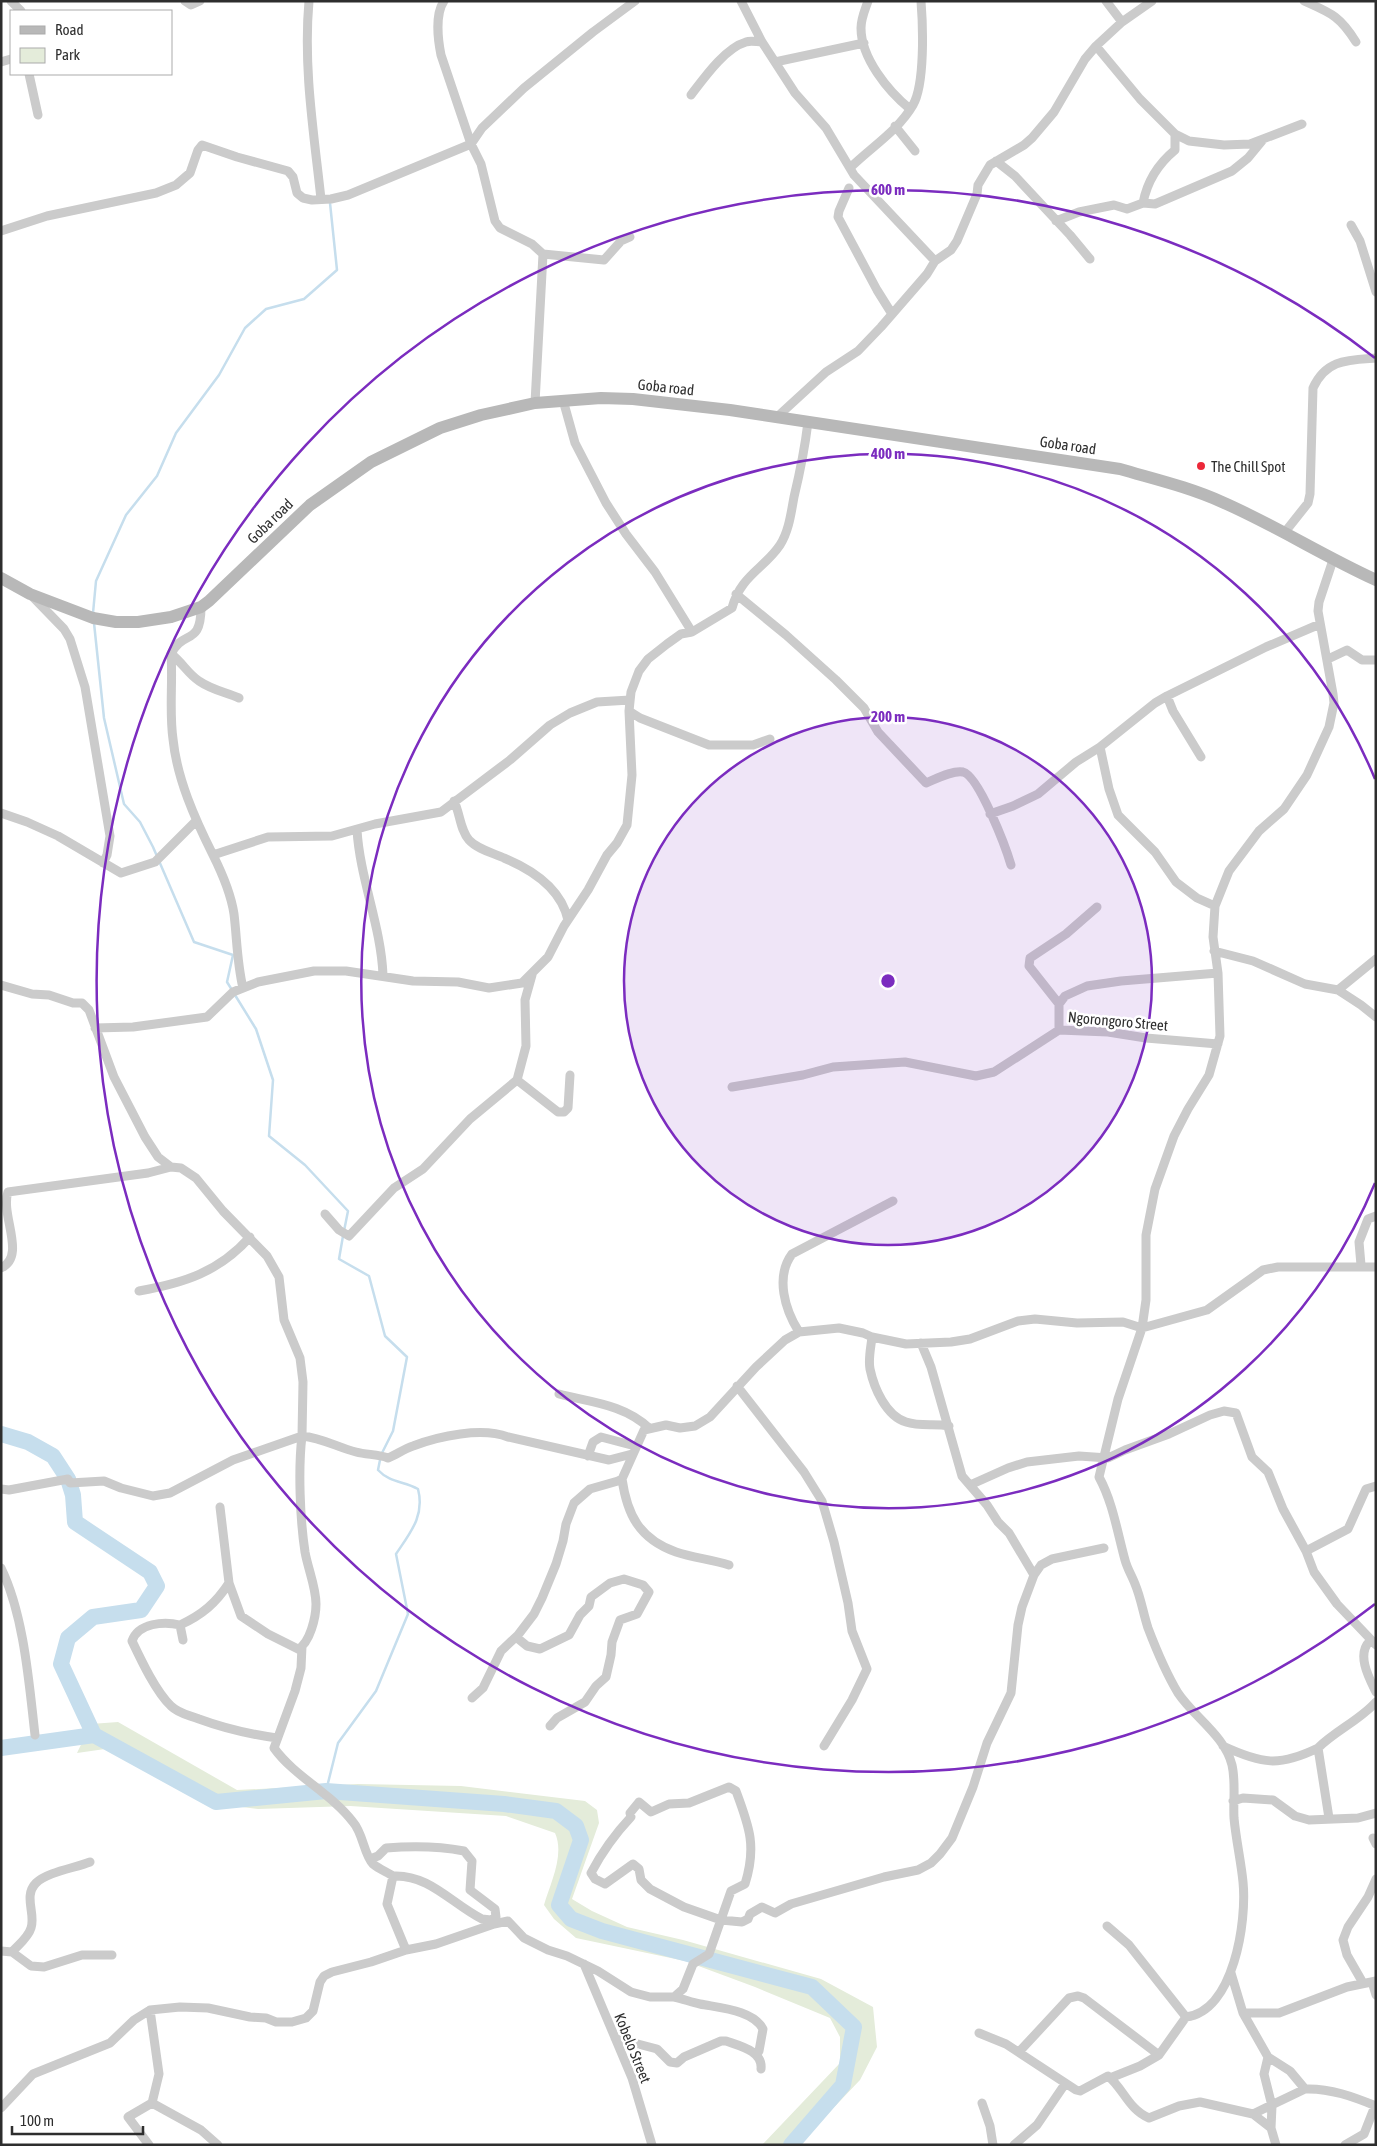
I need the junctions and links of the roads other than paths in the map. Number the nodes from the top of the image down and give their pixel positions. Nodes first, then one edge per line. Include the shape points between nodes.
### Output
1 (10, 1) edge
2 (185, 1) edge
3 (200, 1) edge
4 (309, 1) edge
5 (444, 1) edge
6 (635, 1) edge
7 (741, 1) edge
8 (868, 1) edge
9 (921, 1) edge
10 (1106, 1) edge
11 (1152, 1) edge
12 (1304, 1) edge
13 (20, 10) edge
14 (1122, 22) junction
15 (762, 42) junction
16 (1356, 42) dead end
17 (864, 43) junction
18 (1096, 46) junction
19 (775, 62) junction
20 (29, 75) edge
21 (691, 95) dead end
22 (910, 109) junction
23 (38, 115) dead end
24 (1302, 124) dead end
25 (896, 126) junction
26 (1175, 134) junction
27 (1262, 141) junction
28 (471, 144) junction
29 (915, 151) dead end
30 (996, 161) junction
31 (850, 168) junction
32 (849, 188) dead end
33 (321, 199) junction
34 (1142, 203) junction
35 (1056, 221) junction
36 (1352, 225) dead end
37 (1, 231) edge
38 (630, 237) dead end
39 (543, 254) junction
40 (1090, 259) dead end
41 (935, 261) junction
42 (1376, 292) edge
43 (892, 314) junction
44 (1376, 358) edge
45 (563, 400) junction
46 (535, 402) junction
47 (777, 417) junction
48 (808, 422) junction
49 (1285, 532) junction
50 (1333, 560) junction
51 (1, 578) edge
52 (1376, 580) edge
53 (30, 594) junction
54 (736, 594) junction
55 (202, 607) junction
56 (1320, 624) junction
57 (692, 632) junction
58 (171, 654) junction
59 (1328, 659) junction
60 (1376, 660) edge
61 (1167, 696) junction
62 (239, 698) dead end
63 (630, 700) junction
64 (629, 710) junction
65 (770, 739) dead end
66 (1100, 748) junction
67 (1201, 756) dead end
68 (454, 801) junction
69 (1, 813) edge
70 (990, 814) junction
71 (196, 821) junction
72 (357, 830) junction
73 (213, 855) junction
74 (103, 863) junction
75 (1011, 865) dead end
76 (1215, 906) junction
77 (1097, 907) dead end
78 (568, 920) junction
79 (1214, 951) junction
80 (1376, 959) edge
81 (1218, 973) junction
82 (383, 975) junction
83 (532, 975) junction
84 (1, 985) edge
85 (243, 988) junction
86 (1338, 990) junction
87 (1058, 1004) junction
88 (1376, 1017) edge
89 (95, 1028) junction
90 (1059, 1030) junction
91 (1218, 1044) junction
92 (570, 1075) dead end
93 (518, 1080) junction
94 (732, 1088) dead end
95 (171, 1167) junction
96 (893, 1201) dead end
97 (325, 1214) dead end
98 (1376, 1216) edge
99 (250, 1238) junction
100 (1361, 1266) junction
101 (1376, 1266) edge
102 (1, 1268) edge
103 (139, 1291) dead end
104 (1142, 1328) junction
105 (799, 1332) junction
106 (872, 1337) junction
107 (921, 1343) junction
108 (737, 1386) junction
109 (559, 1394) dead end
110 (949, 1426) junction
111 (649, 1428) junction
112 (302, 1436) junction
113 (634, 1450) junction
114 (588, 1456) junction
115 (1104, 1458) junction
116 (622, 1478) junction
117 (970, 1485) junction
118 (1376, 1486) edge
119 (1, 1489) edge
120 (220, 1507) dead end
121 (1104, 1548) dead end
122 (1306, 1551) junction
123 (728, 1565) dead end
124 (1, 1568) edge
125 (1034, 1575) junction
126 (229, 1583) junction
127 (180, 1624) junction
128 (516, 1638) junction
129 (183, 1640) dead end
130 (1373, 1643) edge
131 (302, 1646) junction
132 (1376, 1692) edge
133 (472, 1698) dead end
134 (1376, 1702) edge
135 (550, 1726) dead end
136 (34, 1735) dead end
137 (277, 1738) junction
138 (824, 1746) dead end
139 (1223, 1746) junction
140 (1318, 1748) junction
141 (1233, 1801) junction
142 (1376, 1813) edge
143 (1329, 1818) junction
144 (370, 1859) junction
145 (90, 1862) dead end
146 (393, 1876) junction
147 (1376, 1879) edge
148 (721, 1920) junction
149 (1107, 1926) dead end
150 (406, 1950) junction
151 (1, 1952) edge
152 (12, 1952) junction
153 (112, 1955) dead end
154 (584, 1964) junction
155 (1232, 1973) junction
156 (1370, 1982) edge
157 (1376, 1995) edge
158 (674, 1997) junction
159 (150, 2010) junction
160 (1243, 2012) junction
161 (1186, 2017) junction
162 (979, 2033) dead end
163 (615, 2038) junction
164 (1019, 2052) junction
165 (757, 2054) junction
166 (1159, 2055) junction
167 (1268, 2057) junction
168 (761, 2069) dead end
169 (1110, 2078) junction
170 (1065, 2084) junction
171 (1305, 2089) junction
172 (152, 2103) junction
173 (982, 2103) dead end
174 (1272, 2106) junction
175 (1376, 2106) edge
176 (1, 2108) edge
177 (1253, 2114) junction
178 (1270, 2128) junction
179 (149, 2145) edge
180 (218, 2145) edge
181 (652, 2145) edge
182 (993, 2145) edge
183 (1014, 2145) edge
184 (1276, 2145) edge
185 (1345, 2145) edge

1 - 13 street
2 - 3 street via 191,4
4 - 33 street via 308,84
5 - 28 street via 440,13 441,55
6 - 28 street via 524,88 482,128
7 - 15 street
8 - 17 street via 862,18
9 - 22 street via 920,72
10 - 14 street
11 - 14 street
12 - 16 street via 1330,12 1345,24
14 - 18 street
15 - 19 street
15 - 21 street via 748,41 736,46 708,72
17 - 19 street
17 - 22 street via 881,80
18 - 26 street via 1140,99
18 - 30 street via 1054,112 1032,138
19 - 31 street via 799,98 826,128
20 - 23 street
22 - 25 street
24 - 27 street
25 - 29 street
25 - 31 street
26 - 27 street via 1198,144 1243,145
26 - 34 street via 1175,150 1149,182
27 - 34 street via 1240,166 1220,177 1155,204
28 - 33 street via 366,189
28 - 39 street via 481,164 497,224
30 - 35 street via 1015,176
30 - 41 street via 978,185 957,241 951,250
31 - 41 street
32 - 43 street via 838,217
33 - 37 street via 298,195 288,171 202,145 190,173 169,188 48,216
34 - 35 street via 1127,209 1114,205 1079,212
35 - 40 street
36 - 42 street
38 - 39 street via 621,240 602,260
39 - 46 street
41 - 43 street
43 - 47 street via 858,351 826,372
44 - 49 street via 1340,361 1318,377 1313,388 1308,503
45 - 46 main road, Goba road
45 - 47 main road, Goba road via 633,399
45 - 57 street via 575,443 606,503
46 - 55 main road, Goba road via 440,428 371,462 310,505
47 - 48 main road, Goba road
48 - 49 main road, Goba road via 1120,469 1221,501
48 - 54 street via 786,532 780,544 751,573
49 - 50 main road, Goba road
50 - 52 main road, Goba road
50 - 56 street via 1319,602
51 - 53 main road, Goba road
53 - 55 main road, Goba road via 87,616 116,622 165,619
53 - 74 street via 67,634 84,687 110,836
54 - 57 street via 732,608
54 - 70 street via 836,680 864,708 878,732 926,782 954,773 968,774 977,784
55 - 58 street via 200,625 195,633 174,647
56 - 59 street
56 - 61 street
57 - 63 street via 681,634 648,659 639,671
58 - 62 street via 209,688
58 - 71 street via 172,737
59 - 60 street via 1347,650 1362,660
59 - 76 street via 1334,704 1322,746 1290,801 1259,831 1229,871
61 - 66 street
61 - 67 street
63 - 64 street
63 - 68 street via 597,702 570,712
64 - 65 street via 640,718 709,745 753,745
64 - 78 street via 632,775 627,825
66 - 70 street via 1076,762 1038,794
66 - 76 street via 1118,815 1154,852 1176,882 1196,898
68 - 72 street via 441,812
68 - 78 street via 460,823 470,841 535,874 555,891
69 - 74 street via 58,836
70 - 75 street
71 - 73 street
71 - 74 street via 155,862 121,873
72 - 73 street via 332,836 268,837
72 - 82 street via 380,942
73 - 85 street via 234,912
76 - 79 street
77 - 87 street via 1066,934 1030,958 1029,966
78 - 83 street via 548,957
79 - 81 street
79 - 86 street via 1252,961 1305,984
80 - 86 street
81 - 87 street via 1087,986 1065,996
81 - 91 street
82 - 83 street via 489,988 522,983
82 - 85 street via 346,970 314,971
83 - 93 street via 526,1000 526,1046
84 - 89 street via 72,1003 82,1002
85 - 89 street via 233,992 206,1017 133,1027
86 - 88 street
87 - 90 street
89 - 95 street via 114,1076 146,1137 158,1158
90 - 91 street, Ngorongoro Street
90 - 94 street, Ngorongoro Street via 985,1075 905,1062 833,1067
91 - 104 street via 1209,1076 1174,1136 1154,1189 1146,1235 1146,1300
92 - 93 street via 568,1108 564,1112 558,1112
93 - 97 street via 470,1119 423,1169 394,1188 349,1236
95 - 99 street via 181,1168 196,1178
95 - 102 street via 8,1192 4,1210 12,1254 10,1262
96 - 105 street via 792,1254 783,1280 785,1299
98 - 100 street via 1368,1219 1359,1242
99 - 103 street via 230,1258 187,1280
99 - 112 street via 267,1256 279,1277 284,1320 300,1358
100 - 101 street
100 - 104 street via 1263,1270 1207,1310
104 - 107 street via 1123,1322 1077,1323 1035,1319 970,1338
104 - 115 street via 1118,1399
105 - 106 street via 839,1328
105 - 108 street via 785,1340
106 - 107 street via 906,1344
106 - 110 street via 870,1367 876,1387 888,1408 904,1422
107 - 110 street
108 - 111 street via 716,1412 695,1426
108 - 138 street via 810,1480 822,1501 852,1631 866,1669 852,1700
109 - 111 street via 604,1403
110 - 117 street via 962,1476
111 - 113 street via 640,1436
112 - 114 street via 388,1458 435,1439 495,1432
112 - 119 street via 239,1458 170,1493 153,1496 104,1481 70,1483 68,1479
112 - 131 street via 303,1542 316,1594 310,1632
113 - 114 street via 614,1460
113 - 114 street via 600,1437 593,1442
113 - 116 street
115 - 117 street via 1078,1456 1017,1464
115 - 122 street via 1210,1415 1224,1411 1236,1413 1252,1457 1268,1472 1283,1509
115 - 139 street via 1099,1477 1108,1492 1125,1562 1148,1627 1171,1681
116 - 123 street via 633,1520 649,1536 675,1552
116 - 128 street via 590,1489 574,1503 542,1598
117 - 125 street via 1009,1533
118 - 122 street via 1366,1489 1348,1529
120 - 126 street
121 - 125 street via 1052,1559 1041,1565
122 - 130 street via 1324,1588
124 - 136 street via 18,1618
125 - 148 street via 1018,1624 1011,1694 987,1743 952,1838 940,1854 918,1870 791,1904 774,1913 762,1907 742,1922
126 - 127 street via 205,1612
126 - 131 street via 245,1620 290,1646 298,1649
127 - 129 street
127 - 137 street via 164,1622 144,1628 134,1635 132,1641 170,1706 220,1728
128 - 133 street via 501,1651 483,1688
128 - 135 street via 540,1649 570,1635 580,1615 589,1606 591,1597 610,1583 624,1579 643,1585 649,1592 637,1614 620,1620 612,1642 606,1677 585,1702 557,1718
130 - 132 street via 1367,1644 1364,1657 1365,1669
131 - 137 street via 295,1691
134 - 140 street
137 - 144 street via 274,1748 283,1760 353,1821
139 - 140 street via 1256,1759 1279,1762
139 - 141 street via 1232,1765
140 - 143 street
141 - 143 street via 1243,1798 1273,1800 1301,1819
141 - 155 street via 1244,1896
142 - 143 street via 1358,1818
144 - 146 street
144 - 146 street via 386,1848 441,1846 464,1851 472,1861 470,1890 495,1910 496,1917 482,1919 421,1880 406,1875
145 - 152 street via 36,1883 29,1896 32,1925 27,1936
146 - 150 street via 387,1904
147 - 156 street via 1343,1940 1347,1955
148 - 148 street via 731,1890 745,1884 750,1869 752,1844 736,1791 729,1787 689,1803 669,1804 651,1812 639,1802 620,1832 604,1849 591,1873 595,1879 605,1884 633,1864 650,1889 684,1907
148 - 158 street via 709,1954 693,1964 683,1989
149 - 161 street via 1129,1945
150 - 154 street via 508,1921 524,1938
150 - 159 street via 324,1976 313,2011 306,2018 292,2022 276,2022 208,2008
151 - 152 street
152 - 153 street via 31,1966 44,1967 82,1955
154 - 158 street via 631,1992 650,1997
154 - 163 street, Kobelo Street
155 - 160 street
155 - 161 street via 1220,1997 1194,2016
156 - 157 street
156 - 160 street via 1279,2013
158 - 165 street via 723,2007 755,2019 763,2029
159 - 172 street via 159,2074
159 - 176 street via 110,2043 33,2074
160 - 167 street
161 - 166 street
162 - 164 street
163 - 165 street via 657,2048 670,2062 677,2063 721,2041
163 - 181 street, Kobelo Street via 632,2078
164 - 166 street via 1069,1998 1078,1996
164 - 170 street
165 - 168 street via 762,2062
166 - 169 street
167 - 171 street via 1290,2071
167 - 174 street via 1264,2074
169 - 170 street via 1080,2091
169 - 177 street via 1126,2101 1149,2118 1200,2102
170 - 183 street via 1037,2125
171 - 174 street
171 - 175 street via 1347,2095
172 - 179 street via 128,2117
172 - 180 street via 201,2130
173 - 182 street
174 - 177 street
174 - 178 street
175 - 185 street via 1364,2134
177 - 178 street
178 - 184 street

